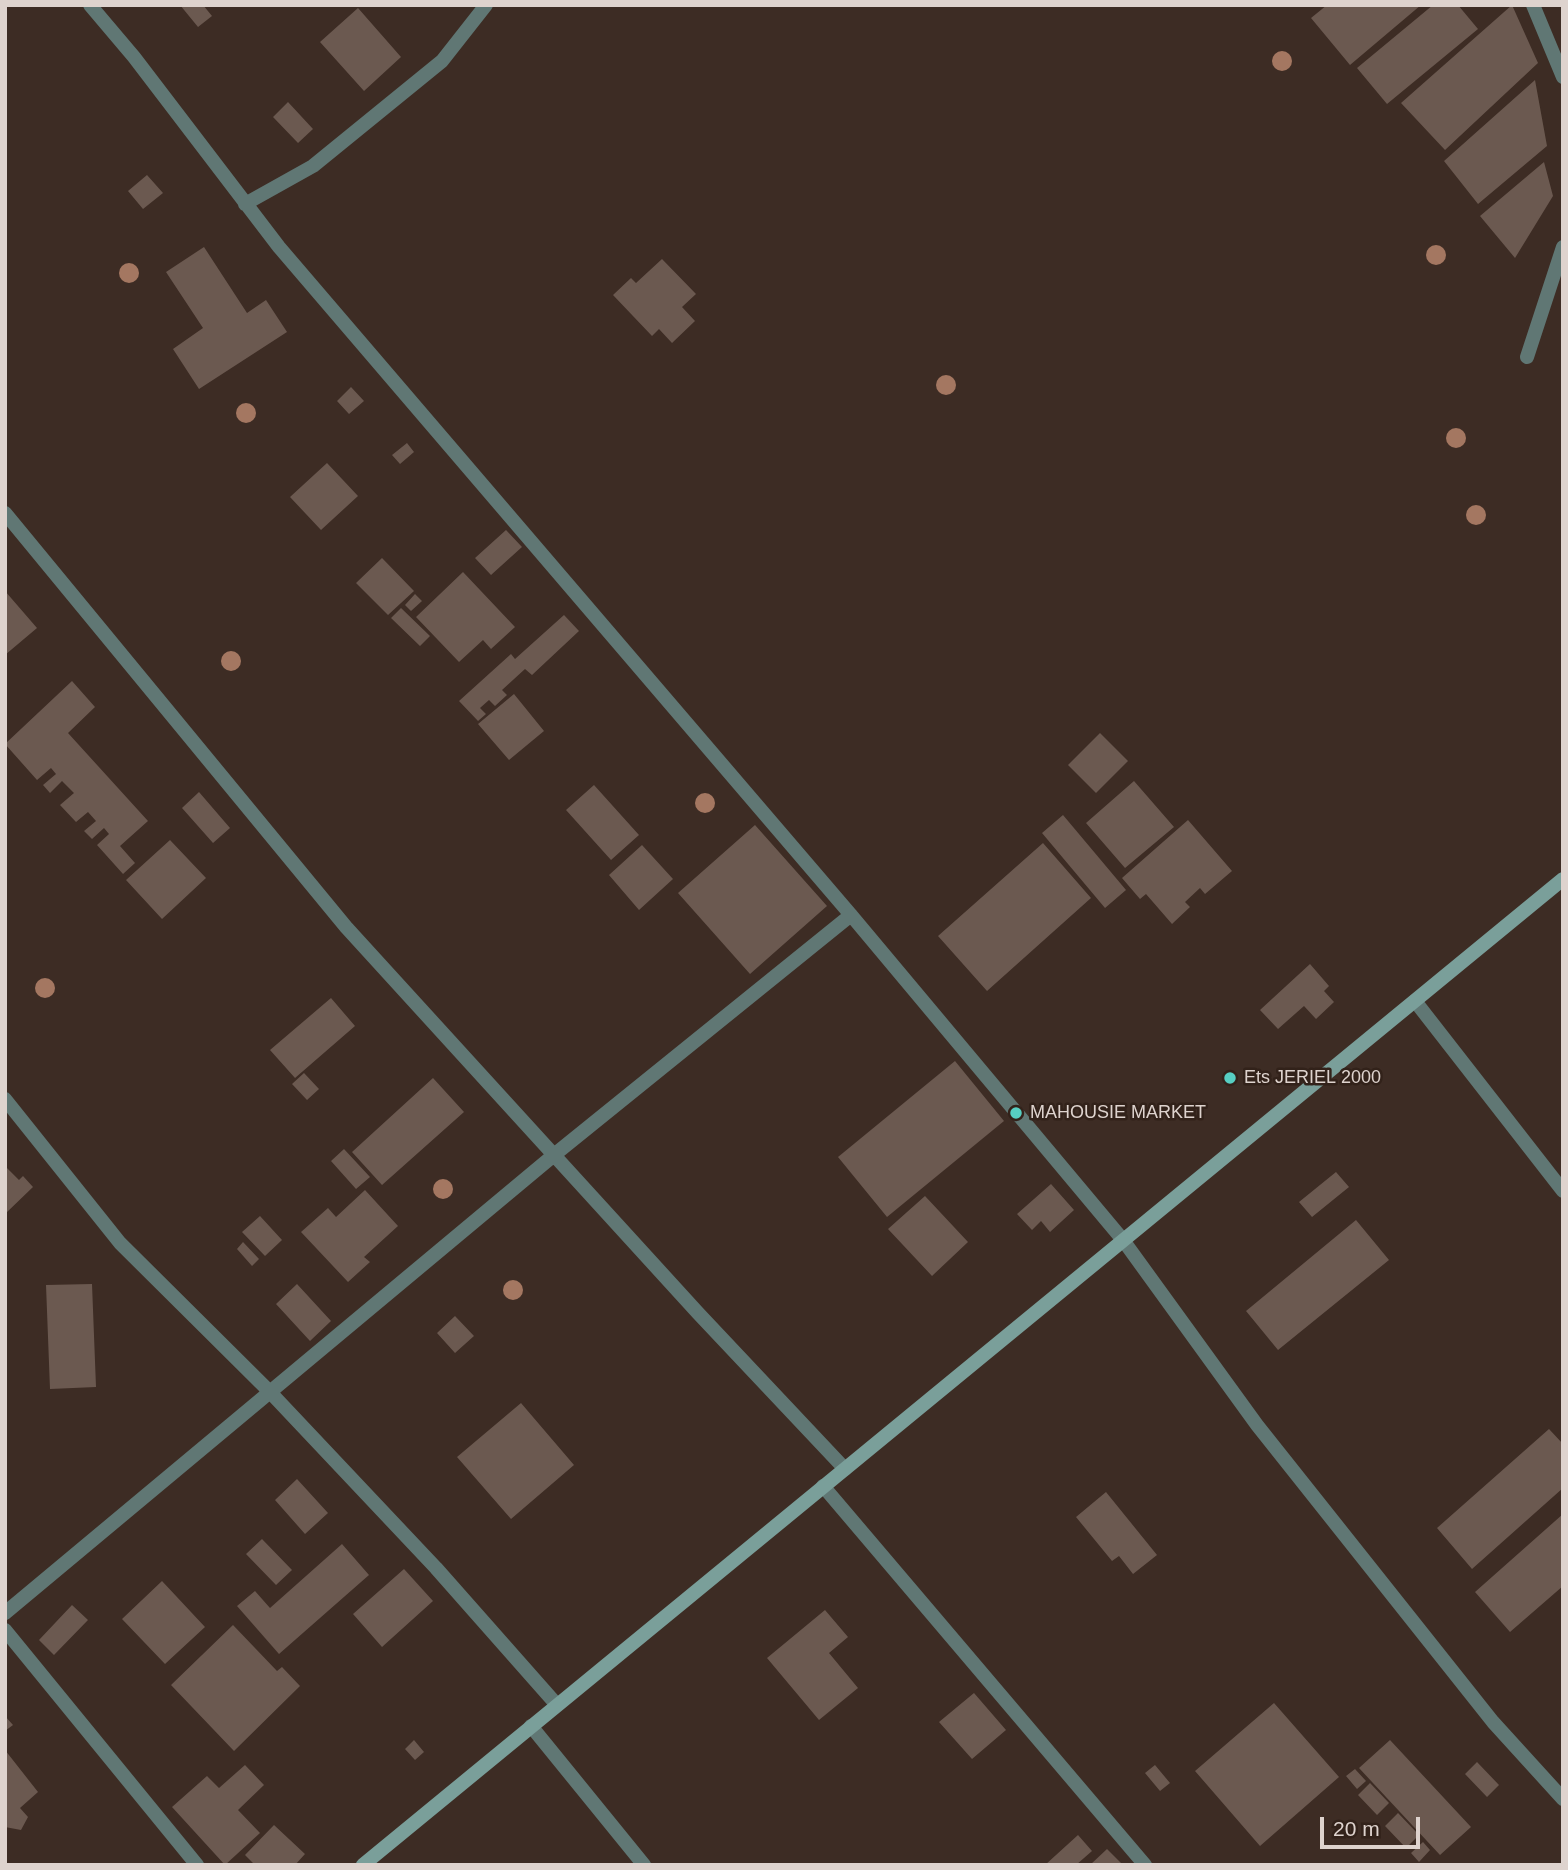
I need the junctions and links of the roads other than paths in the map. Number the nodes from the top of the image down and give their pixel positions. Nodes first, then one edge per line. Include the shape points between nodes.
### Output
1 (90, 5) edge
2 (486, 5) edge
3 (1533, 5) edge
4 (1563, 77) edge
5 (245, 204) junction
6 (1563, 247) edge
7 (1527, 357) dead end
8 (5, 513) edge
9 (1563, 879) edge
10 (851, 915) junction
11 (1415, 1001) junction
12 (5, 1099) edge
13 (554, 1155) junction
14 (1563, 1192) edge
15 (1123, 1240) junction
16 (270, 1392) junction
17 (845, 1469) junction
18 (823, 1486) junction
19 (5, 1613) edge
20 (5, 1630) edge
21 (557, 1705) junction
22 (531, 1726) junction
23 (1563, 1799) edge
24 (197, 1865) edge
25 (363, 1865) edge
26 (644, 1865) edge
27 (1144, 1865) edge

1 - 5 street
2 - 5 street via 442,61 313,166
3 - 4 street
5 - 10 street
6 - 7 street
8 - 13 street via 346,927
9 - 11 street
10 - 13 street
10 - 15 street
11 - 14 street
11 - 15 street
12 - 16 street via 120,1243
13 - 16 street
13 - 17 street
15 - 17 street
15 - 23 street via 1257,1425 1493,1722
16 - 19 street
16 - 21 street
17 - 18 street
18 - 21 street
18 - 27 street
20 - 24 street
21 - 22 street
22 - 25 street
22 - 26 street

